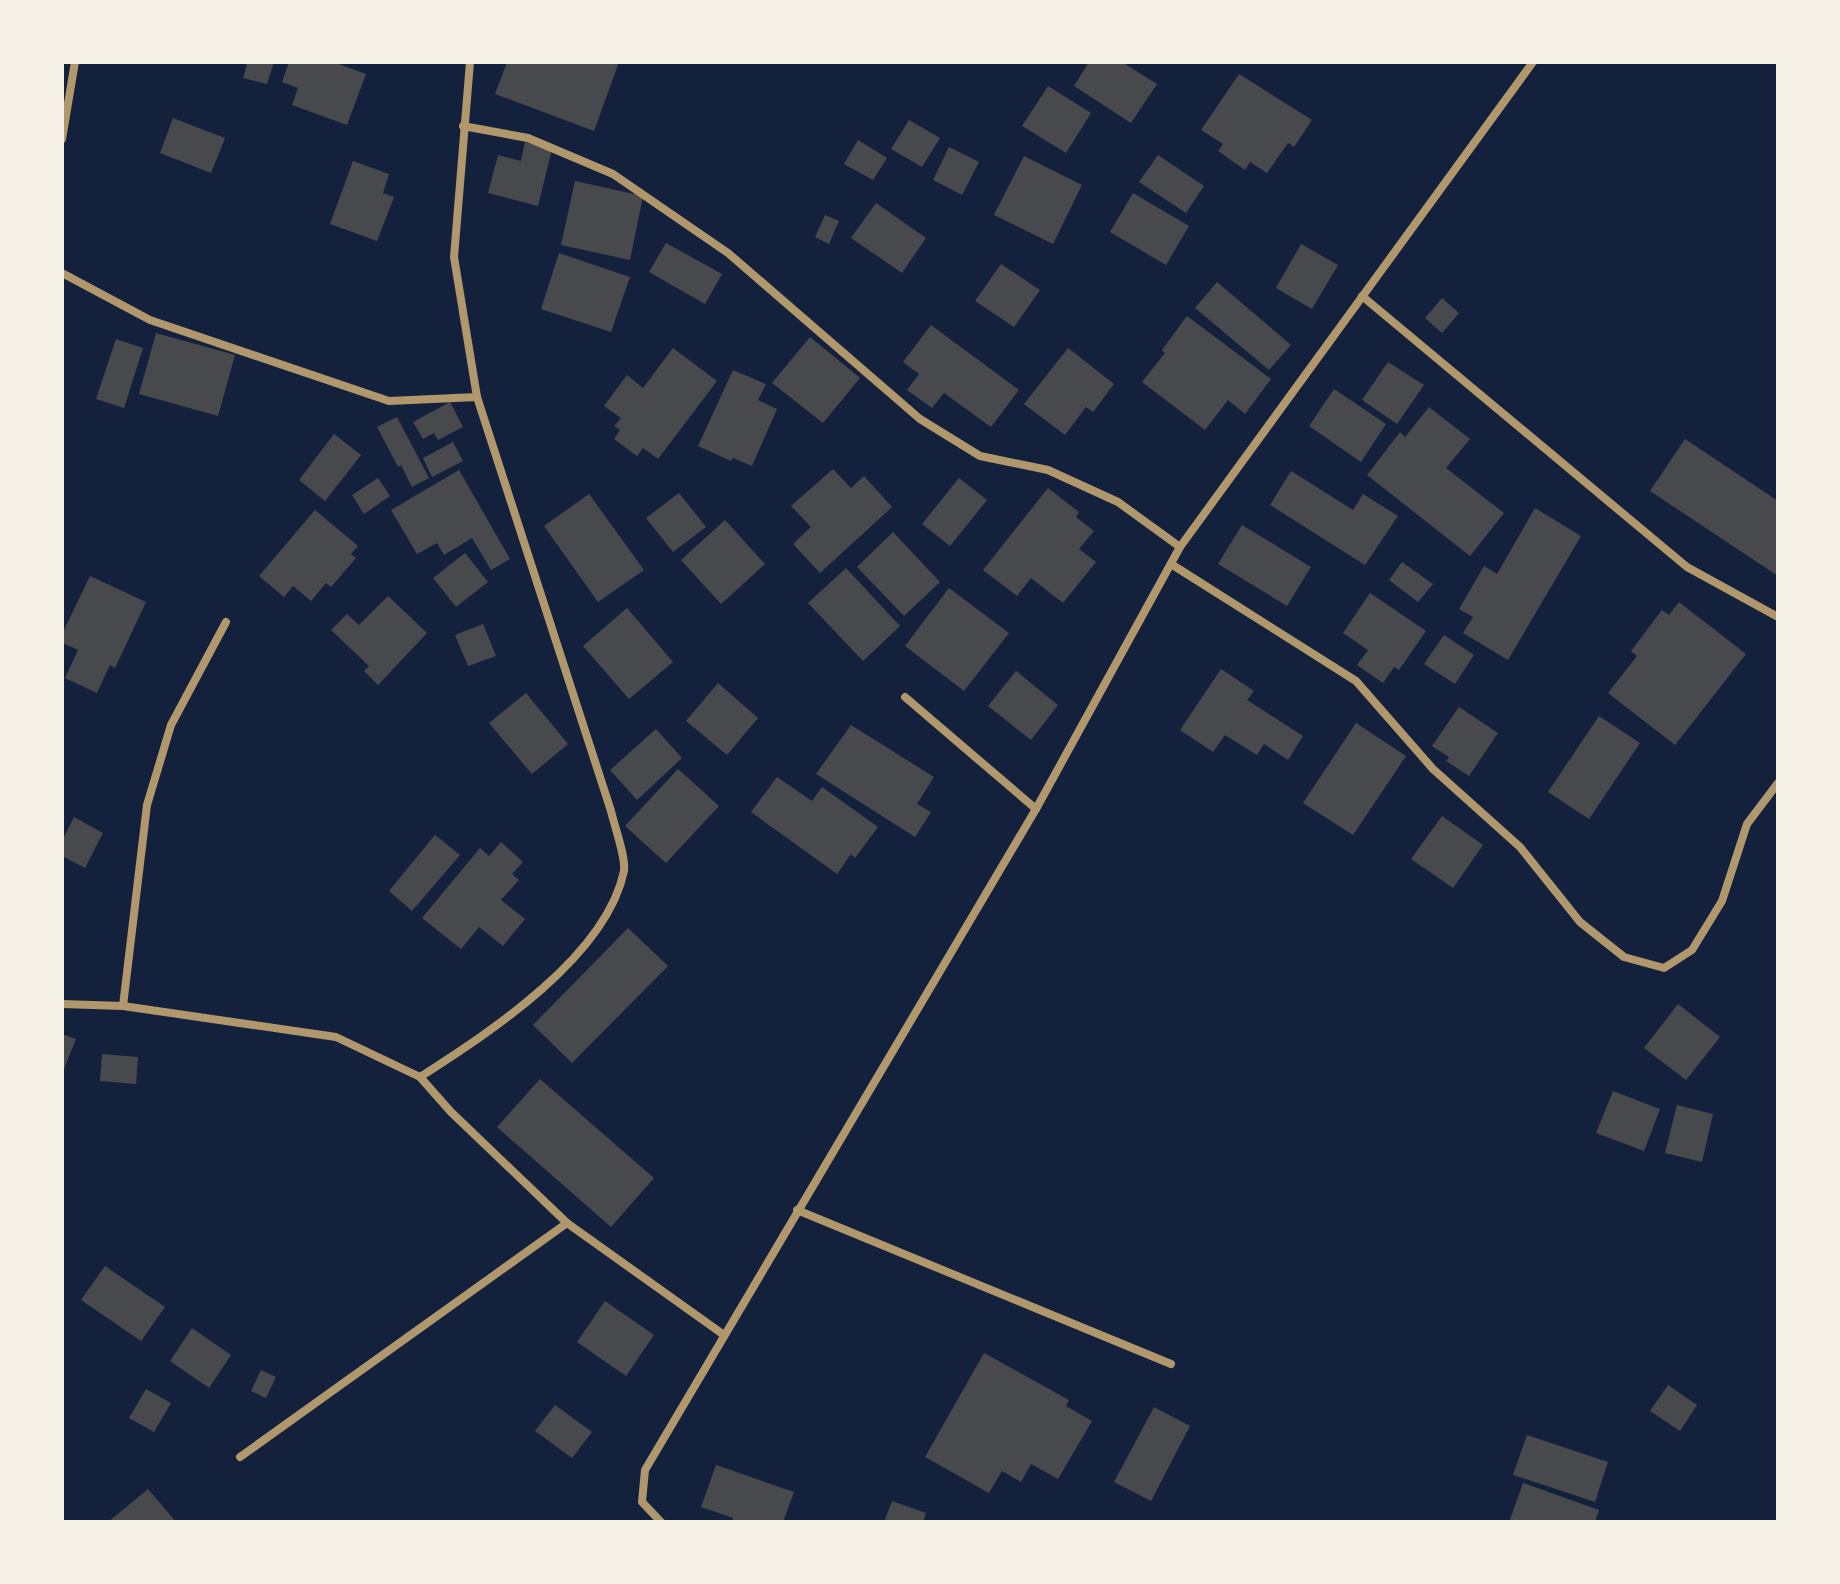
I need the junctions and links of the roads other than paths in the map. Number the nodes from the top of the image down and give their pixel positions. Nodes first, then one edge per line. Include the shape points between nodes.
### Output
1 (75, 62) edge
2 (470, 62) edge
3 (1533, 62) edge
4 (463, 126) junction
5 (62, 139) edge
6 (62, 273) edge
7 (1362, 296) junction
8 (477, 397) junction
9 (1180, 547) junction
10 (1171, 564) junction
11 (1778, 617) edge
12 (226, 622) dead end
13 (905, 697) dead end
14 (1778, 783) edge
15 (1036, 809) junction
16 (62, 1004) edge
17 (123, 1006) junction
18 (420, 1077) junction
19 (797, 1210) junction
20 (567, 1223) junction
21 (724, 1335) junction
22 (1171, 1364) dead end
23 (240, 1457) dead end
24 (661, 1522) edge

1 - 5 street
2 - 4 street
3 - 7 street
4 - 8 street via 454,257
4 - 9 street via 528,138 613,174 728,253 920,419 980,456 1048,470 1118,502
6 - 8 street via 150,320 389,401
7 - 9 street
7 - 11 street via 1687,567
8 - 18 street via 625,868 605,920 555,977 487,1034
9 - 10 street
10 - 14 street via 1356,681 1433,769 1520,847 1580,922 1624,957 1664,968 1692,950 1722,901 1747,824
10 - 15 street
12 - 17 street via 171,725 147,805
13 - 15 street
15 - 19 street
16 - 17 street
17 - 18 street via 336,1037
18 - 20 street
19 - 21 street
19 - 22 street
20 - 21 street
20 - 23 street
21 - 24 street via 645,1470 642,1502

